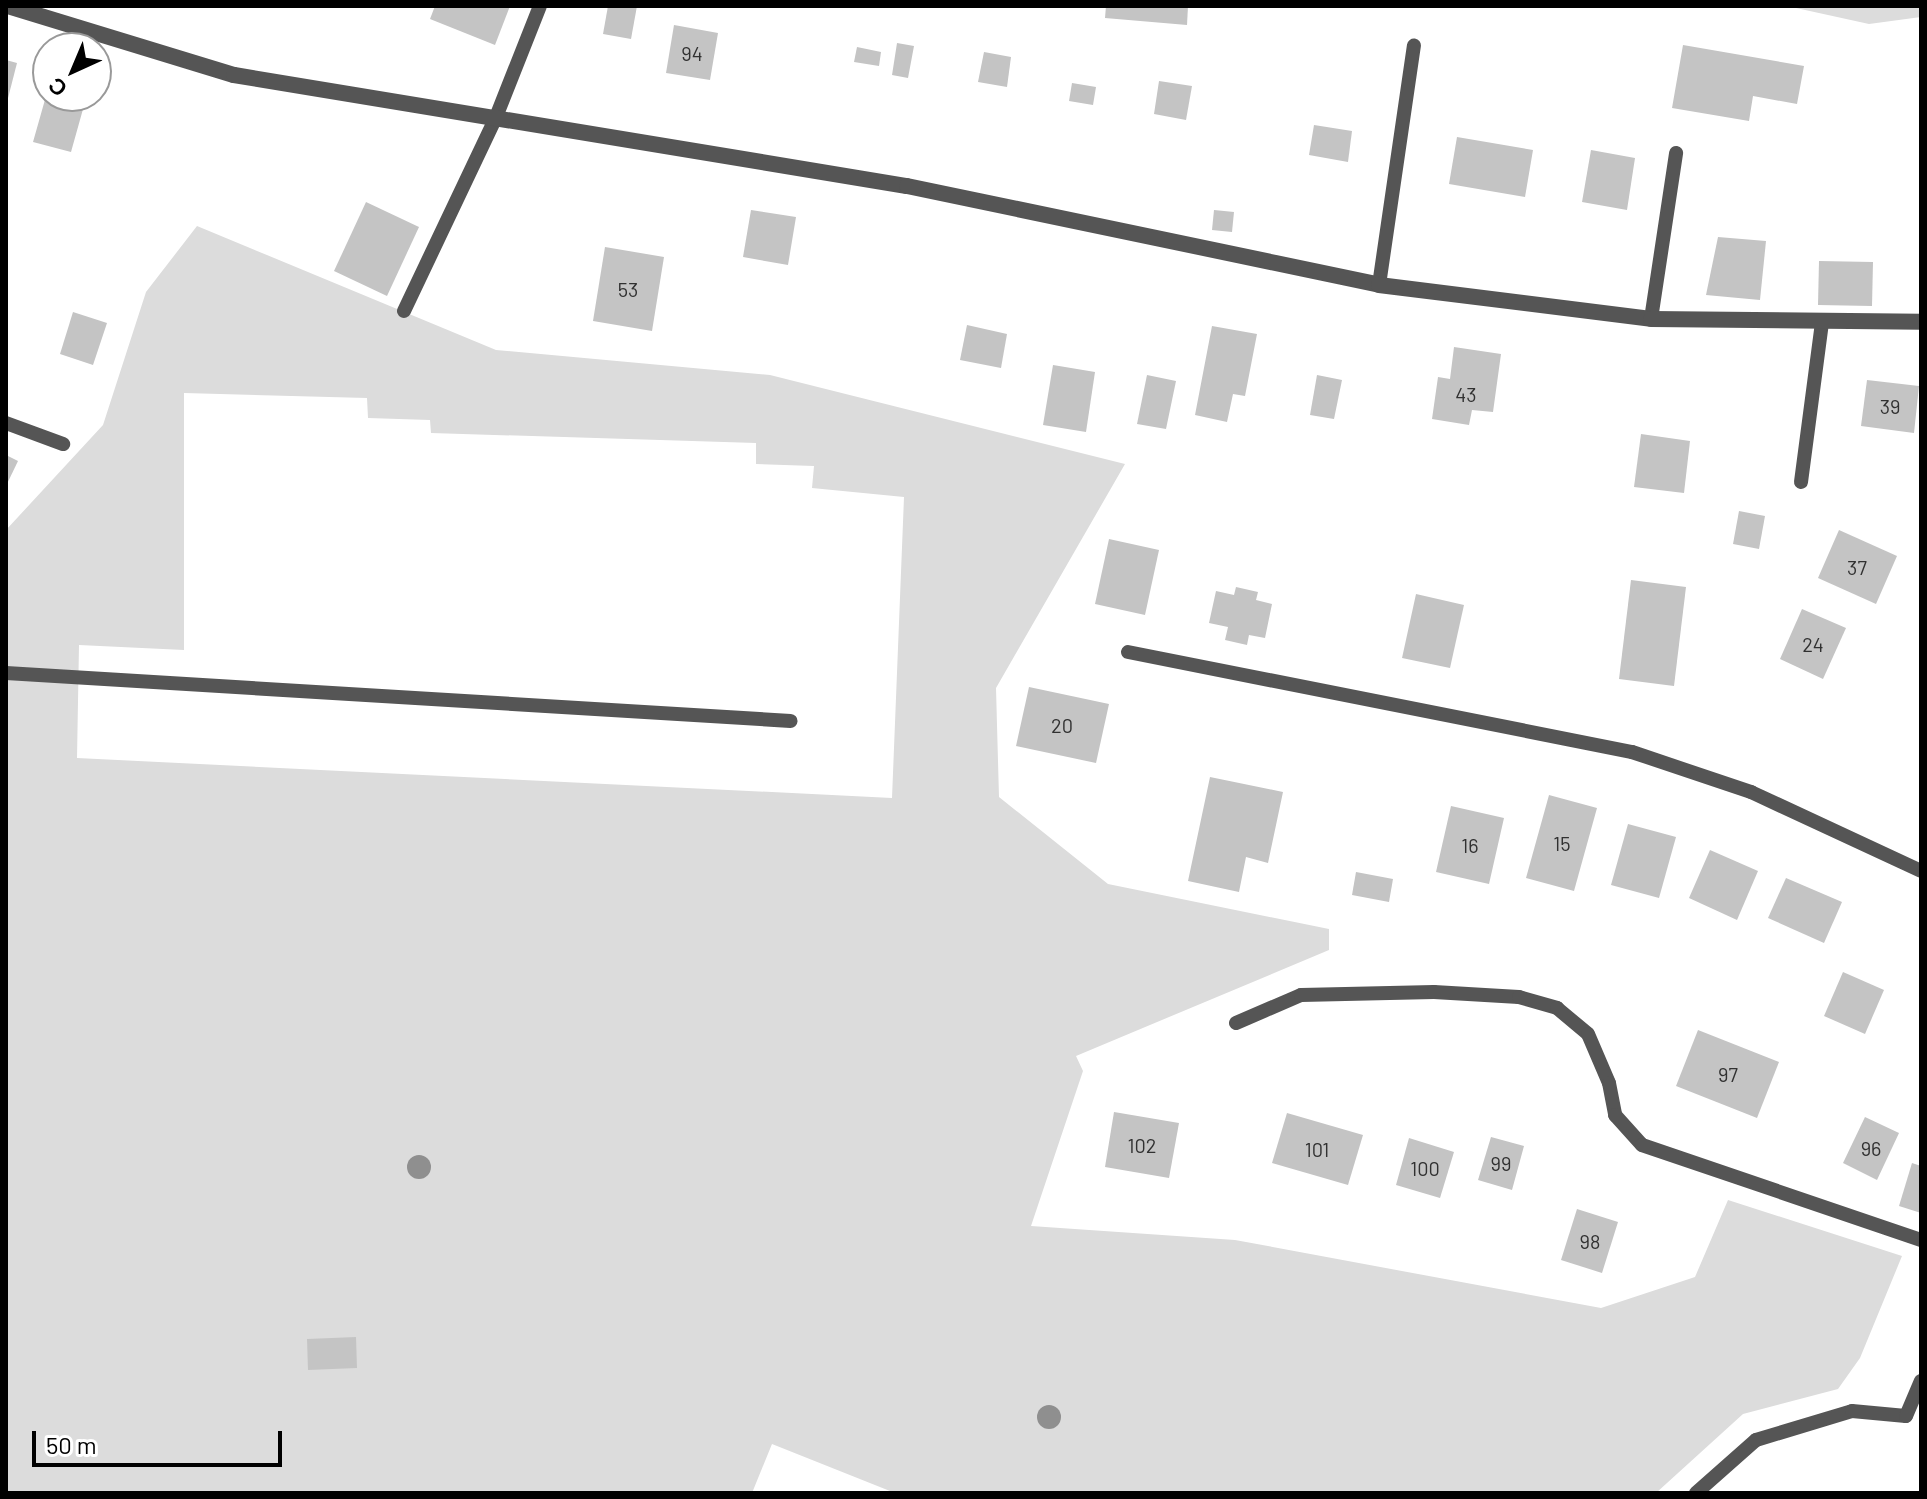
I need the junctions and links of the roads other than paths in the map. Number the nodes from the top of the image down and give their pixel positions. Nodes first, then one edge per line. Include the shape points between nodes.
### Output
1 (8, 6) edge
2 (540, 6) edge
3 (1414, 46) dead end
4 (496, 117) junction
5 (1676, 153) dead end
6 (1379, 285) junction
7 (404, 311) dead end
8 (1651, 319) junction
9 (1921, 322) edge
10 (1822, 323) junction
11 (6, 423) edge
12 (63, 444) dead end
13 (1801, 482) dead end
14 (1128, 652) dead end
15 (6, 673) edge
16 (791, 721) dead end
17 (1921, 871) edge
18 (1236, 1023) dead end
19 (1921, 1240) edge
20 (1921, 1381) edge
21 (1696, 1493) edge

1 - 4 street via 234,75
2 - 4 lane
3 - 6 lane
4 - 6 street via 907,186
4 - 7 lane
5 - 8 lane
6 - 8 street
8 - 10 street
9 - 10 street
10 - 13 lane
11 - 12 lane
14 - 17 lane via 1632,752 1751,792
15 - 16 lane
18 - 19 lane via 1301,995 1434,992 1519,997 1557,1008 1588,1034 1609,1083 1615,1115 1642,1145
20 - 21 lane via 1906,1416 1852,1411 1756,1440

